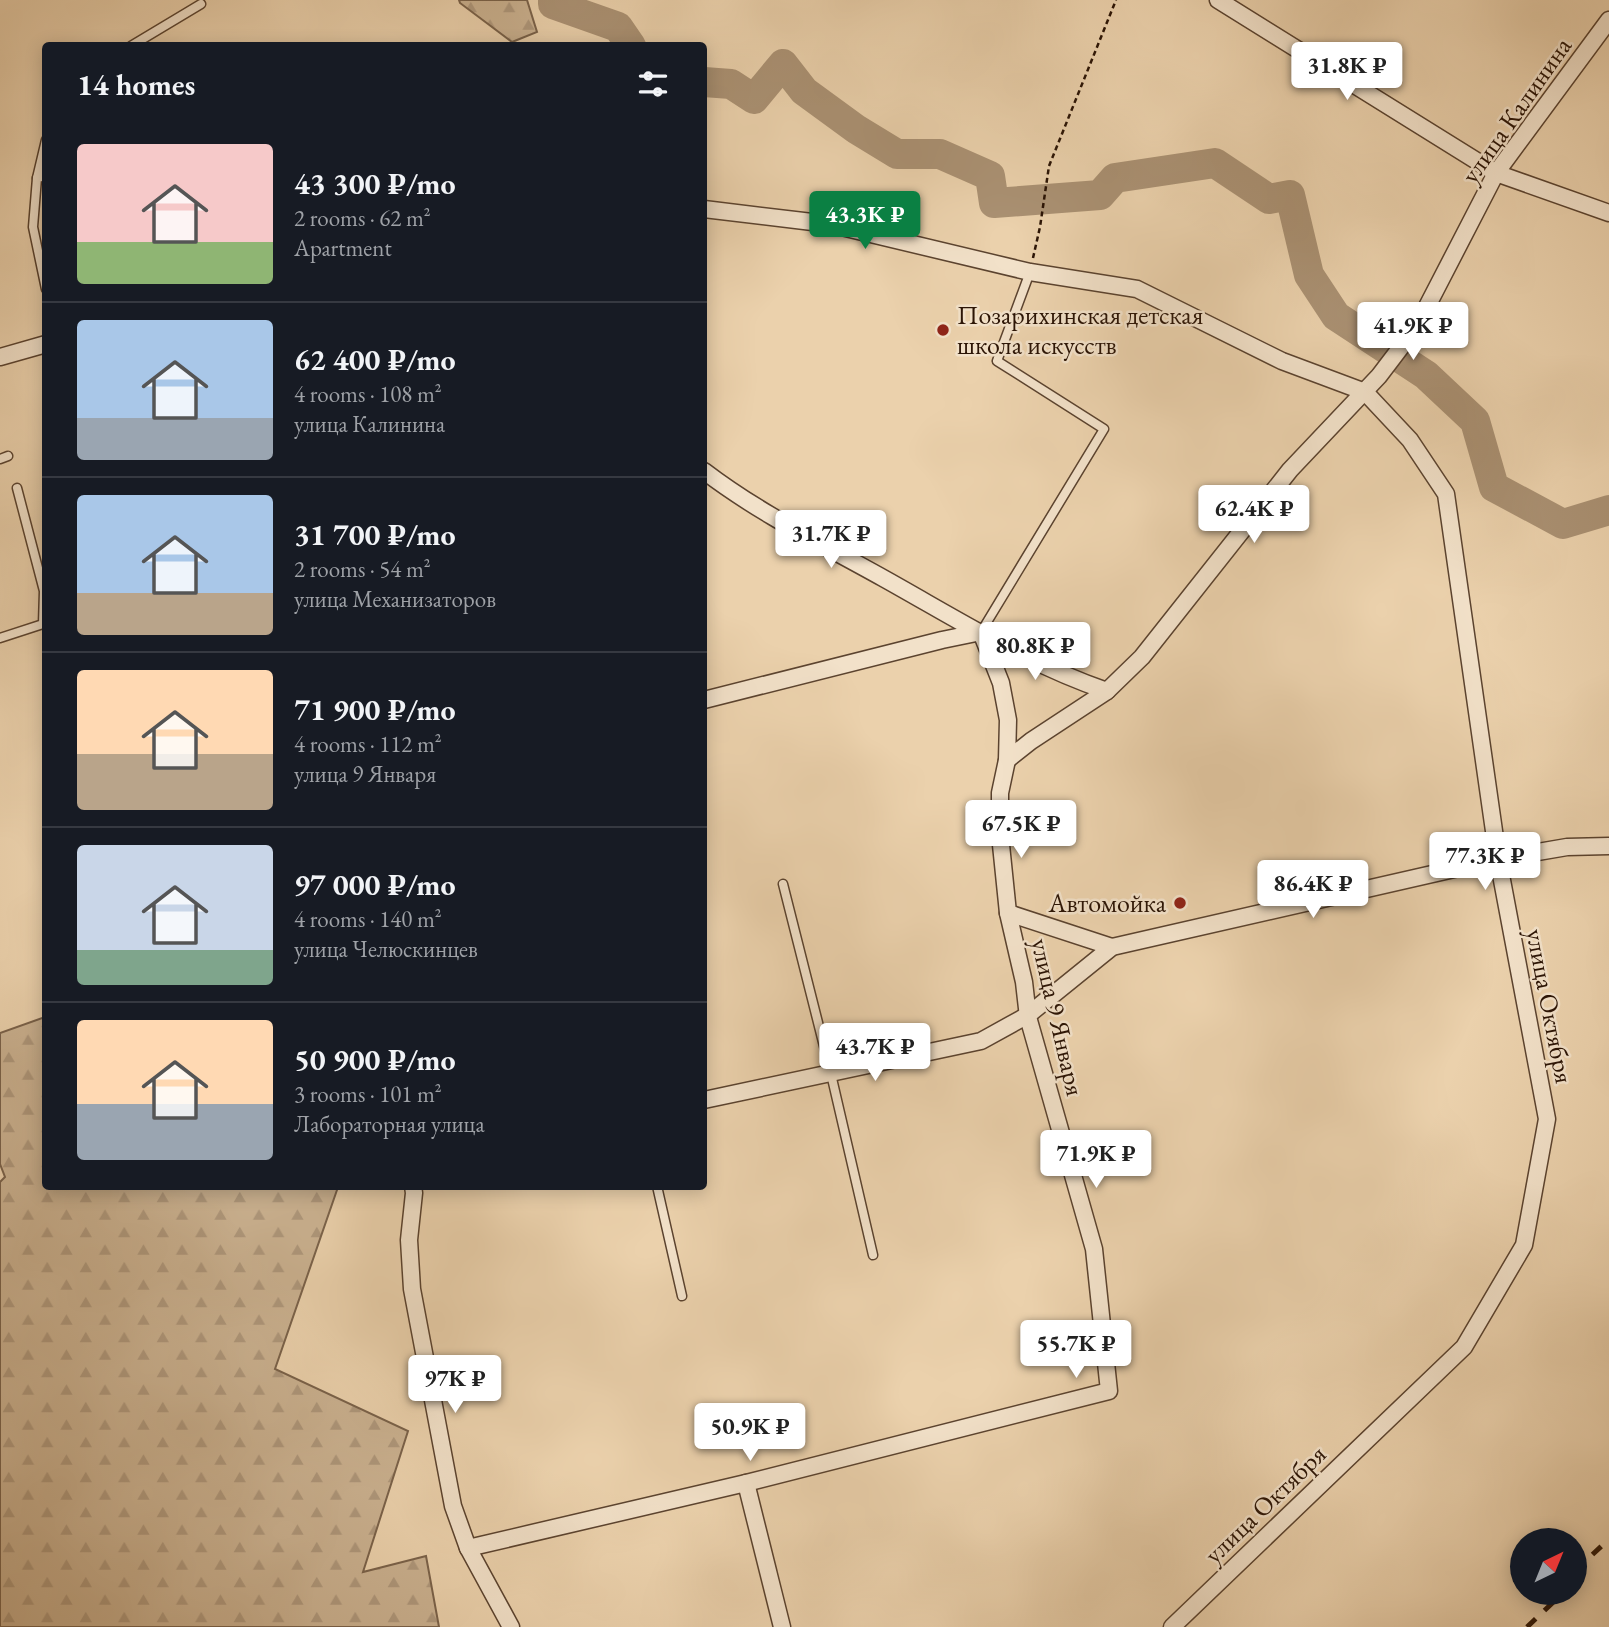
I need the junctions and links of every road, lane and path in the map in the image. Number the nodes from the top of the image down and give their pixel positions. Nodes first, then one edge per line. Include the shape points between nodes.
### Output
1 (1116, 0) edge
2 (1218, 0) edge
3 (201, 4) dead end
4 (1609, 20) edge
5 (138, 42) edge
6 (1496, 173) junction
7 (41, 177) edge
8 (707, 209) edge
9 (1609, 213) edge
10 (42, 270) edge
11 (1030, 272) junction
12 (42, 345) edge
13 (0, 357) edge
14 (1365, 392) junction
15 (707, 473) edge
16 (17, 488) dead end
17 (42, 583) edge
18 (42, 624) edge
19 (981, 632) junction
20 (0, 638) edge
21 (1107, 691) junction
22 (707, 699) edge
23 (1007, 760) junction
24 (1609, 846) edge
25 (1498, 859) junction
26 (783, 884) dead end
27 (1008, 913) junction
28 (1112, 947) junction
29 (1028, 1015) junction
30 (831, 1074) junction
31 (707, 1099) edge
32 (416, 1190) edge
33 (658, 1190) edge
34 (873, 1255) dead end
35 (682, 1296) dead end
36 (746, 1483) junction
37 (468, 1548) junction
38 (511, 1627) edge
39 (782, 1627) edge
40 (1172, 1627) edge

1 - 11 path via 1049,166
2 - 6 street
3 - 5 lane
4 - 6 street, улица Калинина
6 - 9 street
6 - 14 street, улица Калинина via 1417,326
7 - 10 lane via 33,227
8 - 11 street, улица Октября via 829,224
11 - 14 street, улица Октября via 1137,289 1282,361
11 - 19 lane via 997,361 1104,429
12 - 13 street
14 - 21 street, улица Калинина via 1290,470 1142,657
14 - 25 street, улица Октября via 1410,440 1446,494
15 - 19 street via 756,507
16 - 17 lane
18 - 20 lane
19 - 21 street via 1055,671
19 - 22 street
19 - 23 street, улица 9 Января via 1001,683 1008,720
21 - 23 street, улица Калинина
23 - 27 street, улица 9 Января via 1000,793 1000,835
24 - 25 street via 1567,847
25 - 28 street
25 - 40 street, улица Октября via 1547,1119 1524,1245 1464,1347
26 - 30 lane
27 - 28 street
27 - 29 street, улица 9 Января
28 - 29 street
29 - 30 street via 981,1041
29 - 36 street, улица 9 Января via 1094,1249 1108,1391
30 - 31 street
30 - 34 lane
32 - 37 street via 409,1240 412,1289 453,1506
33 - 35 lane
36 - 37 street
36 - 39 street
37 - 38 street

